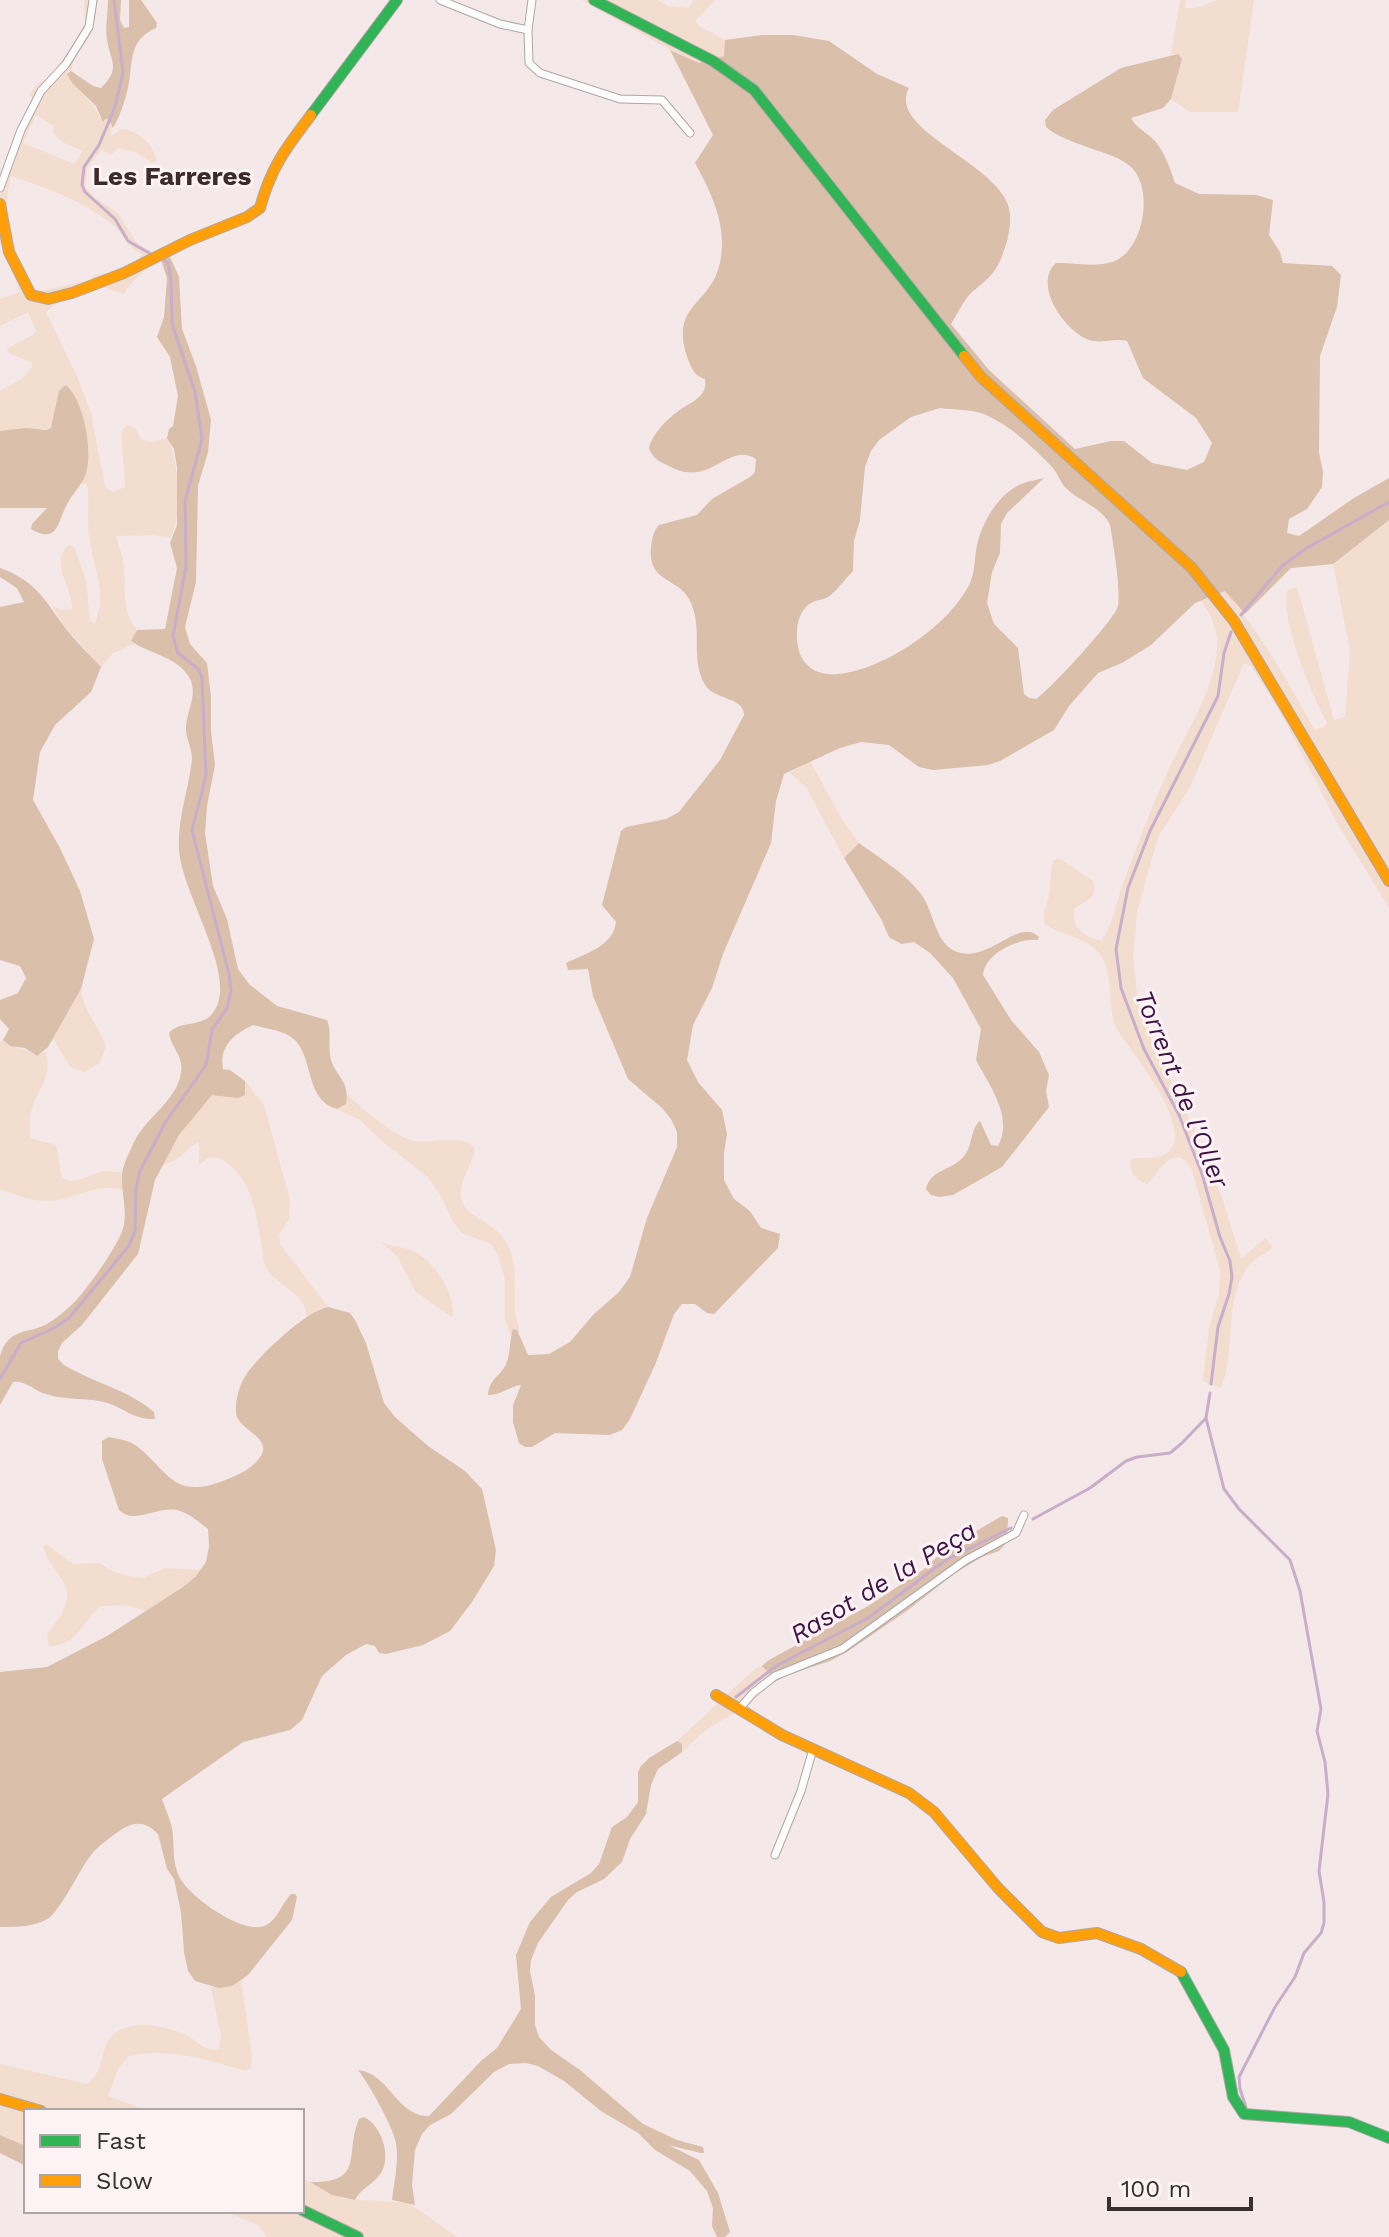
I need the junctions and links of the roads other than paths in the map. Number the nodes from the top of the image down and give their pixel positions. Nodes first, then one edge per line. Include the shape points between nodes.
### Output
1 (93, 0) edge
2 (397, 0) edge
3 (440, 0) edge
4 (532, 0) edge
5 (594, 0) edge
6 (528, 30) junction
7 (690, 133) dead end
8 (0, 188) edge
9 (0, 204) edge
10 (1389, 881) edge
11 (1024, 1515) dead end
12 (716, 1695) dead end
13 (740, 1708) junction
14 (813, 1749) junction
15 (775, 1855) dead end
16 (0, 2099) edge
17 (34, 2109) edge
18 (1389, 2138) edge
19 (304, 2211) edge
20 (358, 2237) edge

1 - 8 street via 89,27 41,91
2 - 9 main road via 283,152 260,208 247,217 124,273 48,299 31,295 14,270
3 - 6 street
4 - 6 street
5 - 10 main road via 713,61 754,90 981,377 1199,575 1234,621
6 - 7 street via 529,63 540,73 620,99 662,100
11 - 13 street via 1016,1533 966,1560 842,1649 775,1676
12 - 13 main road
13 - 14 main road
14 - 15 street
14 - 18 main road via 909,1793 934,1812 1042,1932 1059,1938 1097,1933 1180,1970 1218,2034 1233,2097 1244,2114 1349,2122
16 - 17 main road
19 - 20 main road

